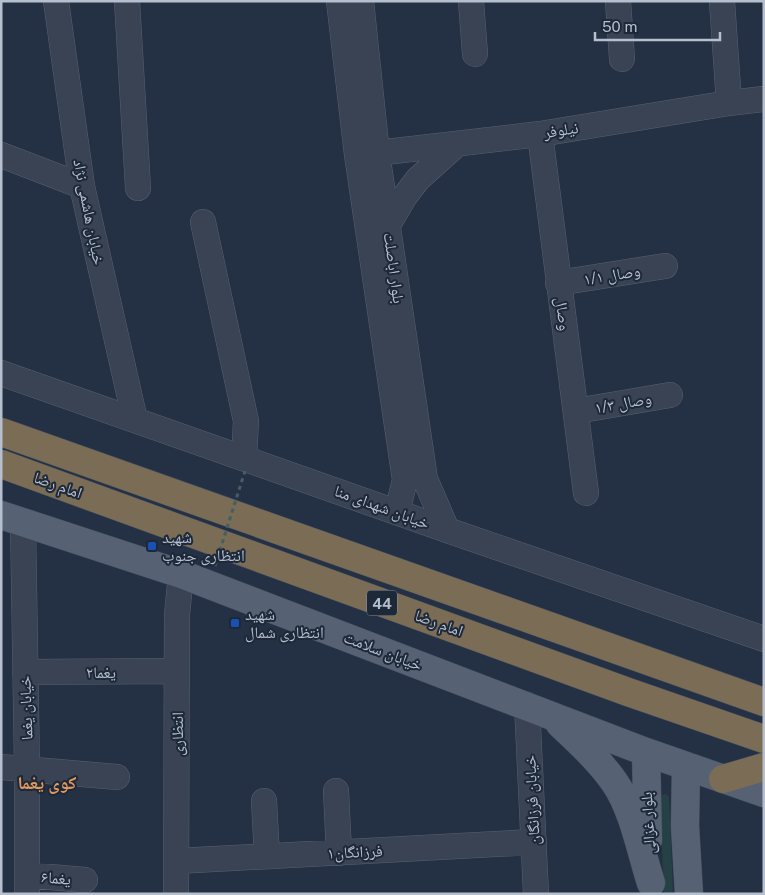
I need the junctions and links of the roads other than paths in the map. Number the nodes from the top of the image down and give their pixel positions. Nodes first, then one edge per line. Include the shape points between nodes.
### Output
1 (127, 1) edge
2 (340, 1) edge
3 (361, 1) edge
4 (472, 1) edge
5 (618, 1) edge
6 (722, 1) edge
7 (51, 4) edge
8 (475, 54) dead end
9 (622, 59) dead end
10 (764, 99) edge
11 (729, 103) junction
12 (540, 134) junction
13 (457, 144) junction
14 (367, 154) junction
15 (1, 155) edge
16 (82, 186) junction
17 (138, 188) dead end
18 (203, 222) dead end
19 (388, 225) junction
20 (665, 266) dead end
21 (558, 283) junction
22 (1, 373) edge
23 (670, 395) dead end
24 (576, 411) junction
25 (135, 420) junction
26 (1, 432) edge
27 (1, 464) edge
28 (245, 464) junction
29 (415, 479) junction
30 (586, 494) dead end
31 (397, 512) junction
32 (12, 518) edge
33 (447, 530) junction
34 (181, 574) junction
35 (764, 639) edge
36 (177, 671) junction
37 (25, 672) junction
38 (764, 702) edge
39 (527, 705) junction
40 (552, 716) junction
41 (764, 739) edge
42 (646, 752) junction
43 (686, 766) junction
44 (1, 767) edge
45 (764, 767) edge
46 (28, 769) junction
47 (117, 777) dead end
48 (723, 779) junction
49 (336, 791) dead end
50 (764, 793) edge
51 (264, 801) dead end
52 (534, 842) junction
53 (339, 853) junction
54 (267, 856) junction
55 (177, 861) junction
56 (85, 880) dead end
57 (27, 884) edge
58 (651, 888) edge
59 (176, 894) edge
60 (536, 894) edge
61 (689, 894) edge

1 - 17 street
2 - 14 street, بلوار اباصلت
3 - 14 street, بلوار اباصلت
4 - 8 street
5 - 9 street
6 - 11 street
7 - 16 street, خیابان هاشمی نژاد
10 - 11 street, نیلوفر
11 - 12 street, نیلوفر
12 - 13 street, نیلوفر
12 - 21 street, وصال
13 - 14 street, نیلوفر
13 - 19 street via 418,179
14 - 19 street, بلوار اباصلت
14 - 29 street, بلوار اباصلت
15 - 16 street
16 - 25 street, خیابان هاشمی نژاد
18 - 28 street via 246,421
19 - 29 street, بلوار اباصلت
20 - 21 street, وصال ۱/۱
21 - 24 street, وصال
22 - 25 street, خیابان شهدای منا
23 - 24 street, وصال ۱/۳
24 - 30 street, وصال
25 - 28 street, خیابان شهدای منا
26 - 38 highway, امام رضا / 44
27 - 41 highway, امام رضا / 44
28 - 31 street, خیابان شهدای منا
29 - 31 street, بلوار اباصلت
29 - 33 street, بلوار اباصلت
31 - 33 street, خیابان شهدای منا
32 - 34 main road, خیابان سلامت
32 - 37 street, خیابان یغما
33 - 35 street, خیابان شهدای منا
34 - 36 street, انتظاری
34 - 39 main road, خیابان سلامت
36 - 37 street, یغما۲
36 - 55 street, انتظاری
37 - 46 street, خیابان یغما
39 - 40 main road, خیابان سلامت
39 - 52 street, خیابان فرزانگان
40 - 42 main road, خیابان سلامت
40 - 58 main road via 615,783 626,804
42 - 43 main road, خیابان سلامت
42 - 58 main road, بلوار غزالی
43 - 48 main road, خیابان سلامت
43 - 61 main road
44 - 46 street
45 - 48 highway
46 - 47 street
46 - 57 street, خیابان یغما
48 - 50 main road, خیابان سلامت
49 - 53 street
51 - 54 street
52 - 53 street, فرزانگان۱
52 - 60 street, خیابان فرزانگان
53 - 54 street, فرزانگان۱
54 - 55 street, فرزانگان۱
55 - 59 street, انتظاری
56 - 57 street, یغما۶

